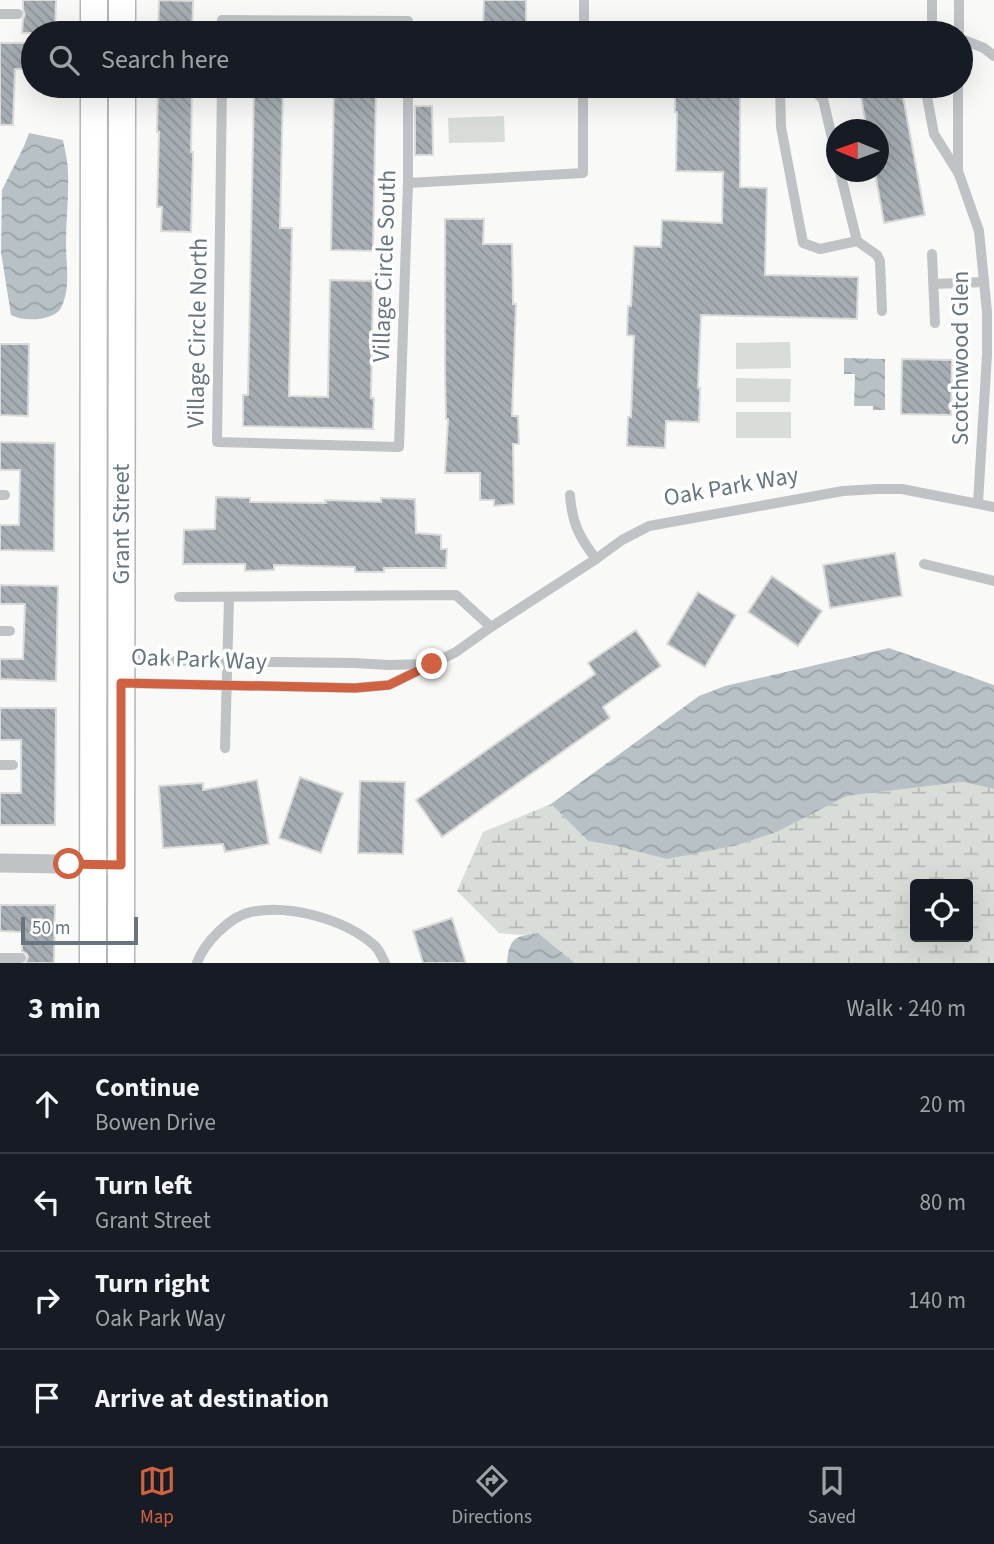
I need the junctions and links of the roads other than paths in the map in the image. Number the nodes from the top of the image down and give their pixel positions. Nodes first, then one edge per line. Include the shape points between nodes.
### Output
1 (94, 0) edge
2 (122, 0) edge
3 (584, 0) edge
4 (932, 0) edge
5 (960, 0) edge
6 (0, 14) edge
7 (18, 15) dead end
8 (94, 21) edge
9 (122, 21) edge
10 (222, 21) edge
11 (408, 21) edge
12 (584, 21) edge
13 (932, 21) edge
14 (959, 21) edge
15 (973, 44) edge
16 (994, 56) edge
17 (94, 98) edge
18 (122, 98) edge
19 (222, 98) edge
20 (408, 98) edge
21 (583, 98) edge
22 (780, 98) edge
23 (822, 98) edge
24 (927, 98) edge
25 (958, 98) edge
26 (828, 119) edge
27 (958, 174) junction
28 (842, 182) edge
29 (408, 183) junction
30 (857, 241) junction
31 (933, 254) dead end
32 (984, 282) junction
33 (934, 284) junction
34 (882, 311) dead end
35 (935, 323) dead end
36 (990, 356) edge
37 (399, 447) joint
38 (570, 495) dead end
39 (978, 503) junction
40 (994, 507) edge
41 (596, 559) junction
42 (924, 564) dead end
43 (994, 581) edge
44 (179, 597) dead end
45 (229, 598) junction
46 (491, 627) junction
47 (227, 661) junction
48 (432, 664) junction
49 (121, 671) junction
50 (93, 672) junction
51 (227, 685) junction
52 (225, 748) dead end
53 (0, 765) edge
54 (13, 765) dead end
55 (0, 863) edge
56 (93, 864) junction
57 (121, 865) junction
58 (0, 958) edge
59 (21, 958) dead end
60 (93, 963) edge
61 (121, 963) edge
62 (197, 963) edge
63 (385, 963) edge

1 - 8 street
2 - 9 street
3 - 12 lane
4 - 13 lane
5 - 14 lane
6 - 7 lane
10 - 11 lane
15 - 16 lane
17 - 50 street, Grant Street
18 - 49 street, Grant Street
19 - 37 lane, Village Circle North via 217,442
20 - 29 lane, Village Circle South
21 - 29 lane via 583,173
22 - 30 lane via 781,127 803,243 820,249
23 - 26 lane
24 - 27 lane, Scotchwood Glen via 934,134
25 - 27 lane, Scotchwood Glen
27 - 32 lane, Scotchwood Glen via 979,231
28 - 30 lane
29 - 37 lane, Village Circle South
30 - 34 lane via 880,261
31 - 33 lane
32 - 33 lane
32 - 36 lane, Scotchwood Glen
33 - 35 lane
36 - 39 lane, Scotchwood Glen
38 - 41 lane via 574,523
39 - 40 lane, Oak Park Way
39 - 41 lane, Oak Park Way via 902,489 843,491 649,526
41 - 46 lane, Oak Park Way
42 - 43 lane
44 - 45 lane
45 - 46 lane via 456,595
45 - 47 lane
46 - 48 lane, Oak Park Way
47 - 48 lane, Oak Park Way
47 - 49 lane, Oak Park Way
47 - 51 lane
48 - 51 lane, Oak Park Way via 389,685
49 - 50 street, Oak Park Way
49 - 51 lane, Oak Park Way
49 - 57 street, Grant Street
50 - 56 street, Grant Street
51 - 52 lane
53 - 54 lane
55 - 56 street
56 - 57 street
56 - 60 street, Grant Street
57 - 61 street, Grant Street
58 - 59 lane
62 - 63 lane via 222,927 248,912 281,909 343,926 376,946

